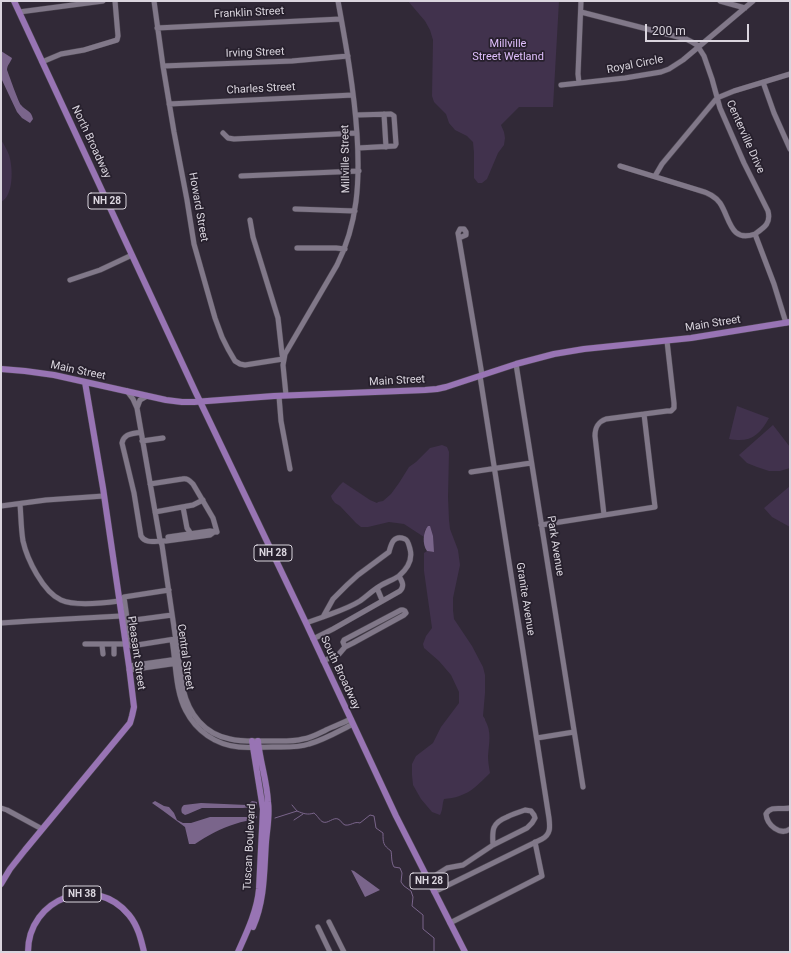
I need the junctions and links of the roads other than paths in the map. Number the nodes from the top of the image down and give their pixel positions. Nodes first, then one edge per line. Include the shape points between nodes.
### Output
1 (14, 1) edge
2 (103, 1) edge
3 (115, 1) edge
4 (154, 1) edge
5 (338, 1) edge
6 (581, 1) edge
7 (720, 1) edge
8 (753, 1) edge
9 (89, 2) edge
10 (745, 8) junction
11 (19, 12) junction
12 (581, 12) junction
13 (341, 19) junction
14 (157, 28) junction
15 (698, 47) junction
16 (348, 56) junction
17 (42, 62) junction
18 (163, 66) junction
19 (790, 74) edge
20 (763, 82) junction
21 (579, 83) junction
22 (561, 85) dead end
23 (353, 95) junction
24 (717, 98) junction
25 (169, 104) junction
26 (384, 114) junction
27 (356, 115) junction
28 (223, 133) dead end
29 (357, 134) junction
30 (386, 147) junction
31 (358, 148) junction
32 (790, 149) edge
33 (620, 166) dead end
34 (359, 171) junction
35 (241, 176) dead end
36 (655, 176) junction
37 (295, 209) dead end
38 (355, 211) junction
39 (250, 220) dead end
40 (755, 234) junction
41 (459, 238) dead end
42 (296, 248) dead end
43 (345, 249) junction
44 (132, 255) junction
45 (70, 280) dead end
46 (788, 323) edge
47 (667, 341) junction
48 (283, 358) junction
49 (516, 364) junction
50 (1, 369) edge
51 (481, 376) junction
52 (85, 382) junction
53 (127, 391) junction
54 (286, 395) junction
55 (147, 396) junction
56 (279, 396) junction
57 (200, 401) junction
58 (137, 408) junction
59 (644, 414) junction
60 (141, 432) junction
61 (163, 438) dead end
62 (142, 441) junction
63 (531, 463) junction
64 (494, 468) junction
65 (290, 469) dead end
66 (471, 472) dead end
67 (150, 484) junction
68 (104, 496) junction
69 (203, 500) junction
70 (20, 504) junction
71 (1, 506) edge
72 (183, 507) junction
73 (155, 512) junction
74 (604, 515) junction
75 (541, 525) junction
76 (187, 528) junction
77 (215, 532) junction
78 (185, 534) junction
79 (191, 534) junction
80 (160, 540) junction
81 (399, 576) junction
82 (376, 588) junction
83 (167, 590) junction
84 (122, 599) junction
85 (382, 600) junction
86 (171, 615) junction
87 (121, 616) junction
88 (323, 617) junction
89 (127, 621) junction
90 (1, 623) edge
91 (306, 623) junction
92 (313, 638) junction
93 (174, 639) junction
94 (85, 644) dead end
95 (102, 644) junction
96 (114, 644) junction
97 (128, 645) junction
98 (345, 647) junction
99 (103, 654) dead end
100 (114, 654) dead end
101 (177, 661) junction
102 (324, 661) junction
103 (129, 668) junction
104 (352, 722) junction
105 (574, 732) junction
106 (537, 738) junction
107 (255, 744) junction
108 (583, 787) dead end
109 (1, 808) edge
110 (790, 808) edge
111 (42, 829) junction
112 (790, 829) edge
113 (535, 842) junction
114 (493, 845) junction
115 (459, 867) junction
116 (463, 877) junction
117 (428, 880) junction
118 (1, 884) edge
119 (434, 892) junction
120 (329, 922) dead end
121 (450, 923) junction
122 (318, 927) dead end
123 (28, 952) edge
124 (144, 952) edge
125 (238, 952) edge
126 (242, 952) edge
127 (330, 952) edge
128 (344, 952) edge
129 (465, 952) edge

1 - 11 main road, North Broadway / NH 28
2 - 9 street
3 - 17 street via 117,40 61,54
4 - 14 street, Howard Street
5 - 13 street, Millville Street
6 - 12 street
7 - 10 street
8 - 10 street, Royal Circle
9 - 11 street
10 - 15 street, Royal Circle
11 - 17 main road, North Broadway / NH 28
12 - 15 street via 681,38
12 - 21 street
13 - 14 street, Franklin Street
13 - 16 street, Millville Street
14 - 18 street, Howard Street
15 - 21 street, Royal Circle via 661,72
15 - 24 street, Centerville Drive via 706,60
16 - 18 street, Irving Street
16 - 23 street, Millville Street
17 - 44 main road, North Broadway / NH 28
18 - 25 street, Howard Street
19 - 20 street
20 - 24 street
20 - 32 street
21 - 22 street, Royal Circle
23 - 25 street, Charles Street
23 - 27 street, Millville Street
24 - 36 street
24 - 40 street, Centerville Drive via 769,214 767,224
25 - 48 street, Howard Street via 194,244 222,337 235,361 240,364 249,365
26 - 27 street
26 - 30 street
26 - 30 street via 394,116 395,145
27 - 29 street, Millville Street
28 - 29 street via 234,139
29 - 31 street, Millville Street
30 - 31 street
31 - 34 street, Millville Street
33 - 36 street
34 - 35 street
34 - 38 street, Millville Street
36 - 40 street via 711,195 720,203 730,225 737,233 744,236
37 - 38 street
38 - 43 street, Millville Street
39 - 48 street via 278,318
40 - 46 street
41 - 51 street, Granite Avenue
42 - 43 street
43 - 48 street, Millville Street
44 - 45 street
44 - 57 main road, North Broadway / NH 28
46 - 47 main road, Main Street
47 - 49 main road, Main Street via 576,350
47 - 59 street via 674,408
48 - 54 street
49 - 51 main road, Main Street
49 - 63 street, Park Avenue
50 - 52 main road, Main Street
51 - 54 main road, Main Street via 433,390
51 - 64 street, Granite Avenue
52 - 53 main road, Main Street
52 - 68 main road, Pleasant Street
53 - 55 main road, Main Street
53 - 58 street, Central Street
54 - 56 main road, Main Street
55 - 57 main road, Main Street via 176,401
55 - 58 street via 140,400
56 - 57 main road, Main Street
56 - 65 street
57 - 91 main road, South Broadway / NH 28
58 - 60 street, Central Street
59 - 74 street via 606,419 596,428 594,436
59 - 74 street via 655,507
60 - 62 street, Central Street
60 - 80 street via 128,434 122,442 141,536 150,542
61 - 62 street
62 - 67 street, Central Street
63 - 64 street
63 - 75 street, Park Avenue
64 - 66 street
64 - 106 street, Granite Avenue
67 - 69 street via 185,478 193,484
67 - 73 street, Central Street
68 - 70 street
68 - 84 main road, Pleasant Street
69 - 72 street
69 - 77 street via 213,518
70 - 71 street
70 - 84 street via 25,549 45,587 54,596 72,602
72 - 73 street
72 - 76 street
73 - 80 street, Central Street
74 - 75 street
75 - 105 street, Park Avenue
76 - 78 street
76 - 79 street
77 - 79 street
77 - 80 street via 210,535
78 - 79 street
78 - 80 street
80 - 83 street, Central Street via 158,544
81 - 82 street
81 - 85 street via 402,589
81 - 88 street via 411,558 407,540 403,538 394,540 388,554 347,585 330,602
82 - 85 street
82 - 88 street via 353,605
83 - 84 street
83 - 86 street, Central Street
84 - 87 main road, Pleasant Street
84 - 89 street
85 - 92 street
86 - 89 street
86 - 93 street, Central Street
87 - 90 street
87 - 97 main road, Pleasant Street
88 - 91 street
89 - 97 street
91 - 92 main road, South Broadway / NH 28
92 - 102 main road, South Broadway / NH 28
93 - 97 street
93 - 101 street, Central Street
94 - 95 street
95 - 96 street
95 - 99 street
96 - 97 street
96 - 100 street
97 - 103 main road, Pleasant Street
98 - 98 street via 406,614 406,611 401,610 344,640 342,642
98 - 102 street via 339,654
101 - 103 street
101 - 107 street, Central Street via 185,696 198,720 223,738
102 - 104 main road, South Broadway / NH 28
103 - 111 main road, Pleasant Street via 134,707 131,721
104 - 107 street, Central Street via 302,740
104 - 117 main road, South Broadway / NH 28
105 - 106 street
105 - 108 street, Park Avenue
106 - 113 street, Granite Avenue via 550,826 548,834
107 - 125 main road, Tuscan Boulevard via 264,809 259,882 252,918
107 - 126 main road, Tuscan Boulevard via 269,807 264,885 257,918
109 - 111 street
110 - 112 street via 772,809 766,814 767,819 777,830 784,832
111 - 118 main road, Pleasant Street
113 - 116 street
113 - 121 street via 542,876
114 - 114 street via 493,830 499,820 525,810 533,812 535,818 530,826
114 - 115 street
115 - 116 street
115 - 117 street via 447,868
116 - 119 street
117 - 119 main road, South Broadway / NH 28
119 - 121 main road, South Broadway / NH 28
120 - 128 street
121 - 129 main road, South Broadway / NH 28
122 - 127 street
123 - 124 main road, NH 38 via 35,922 45,910 57,901 77,894 107,898 127,912 137,927

